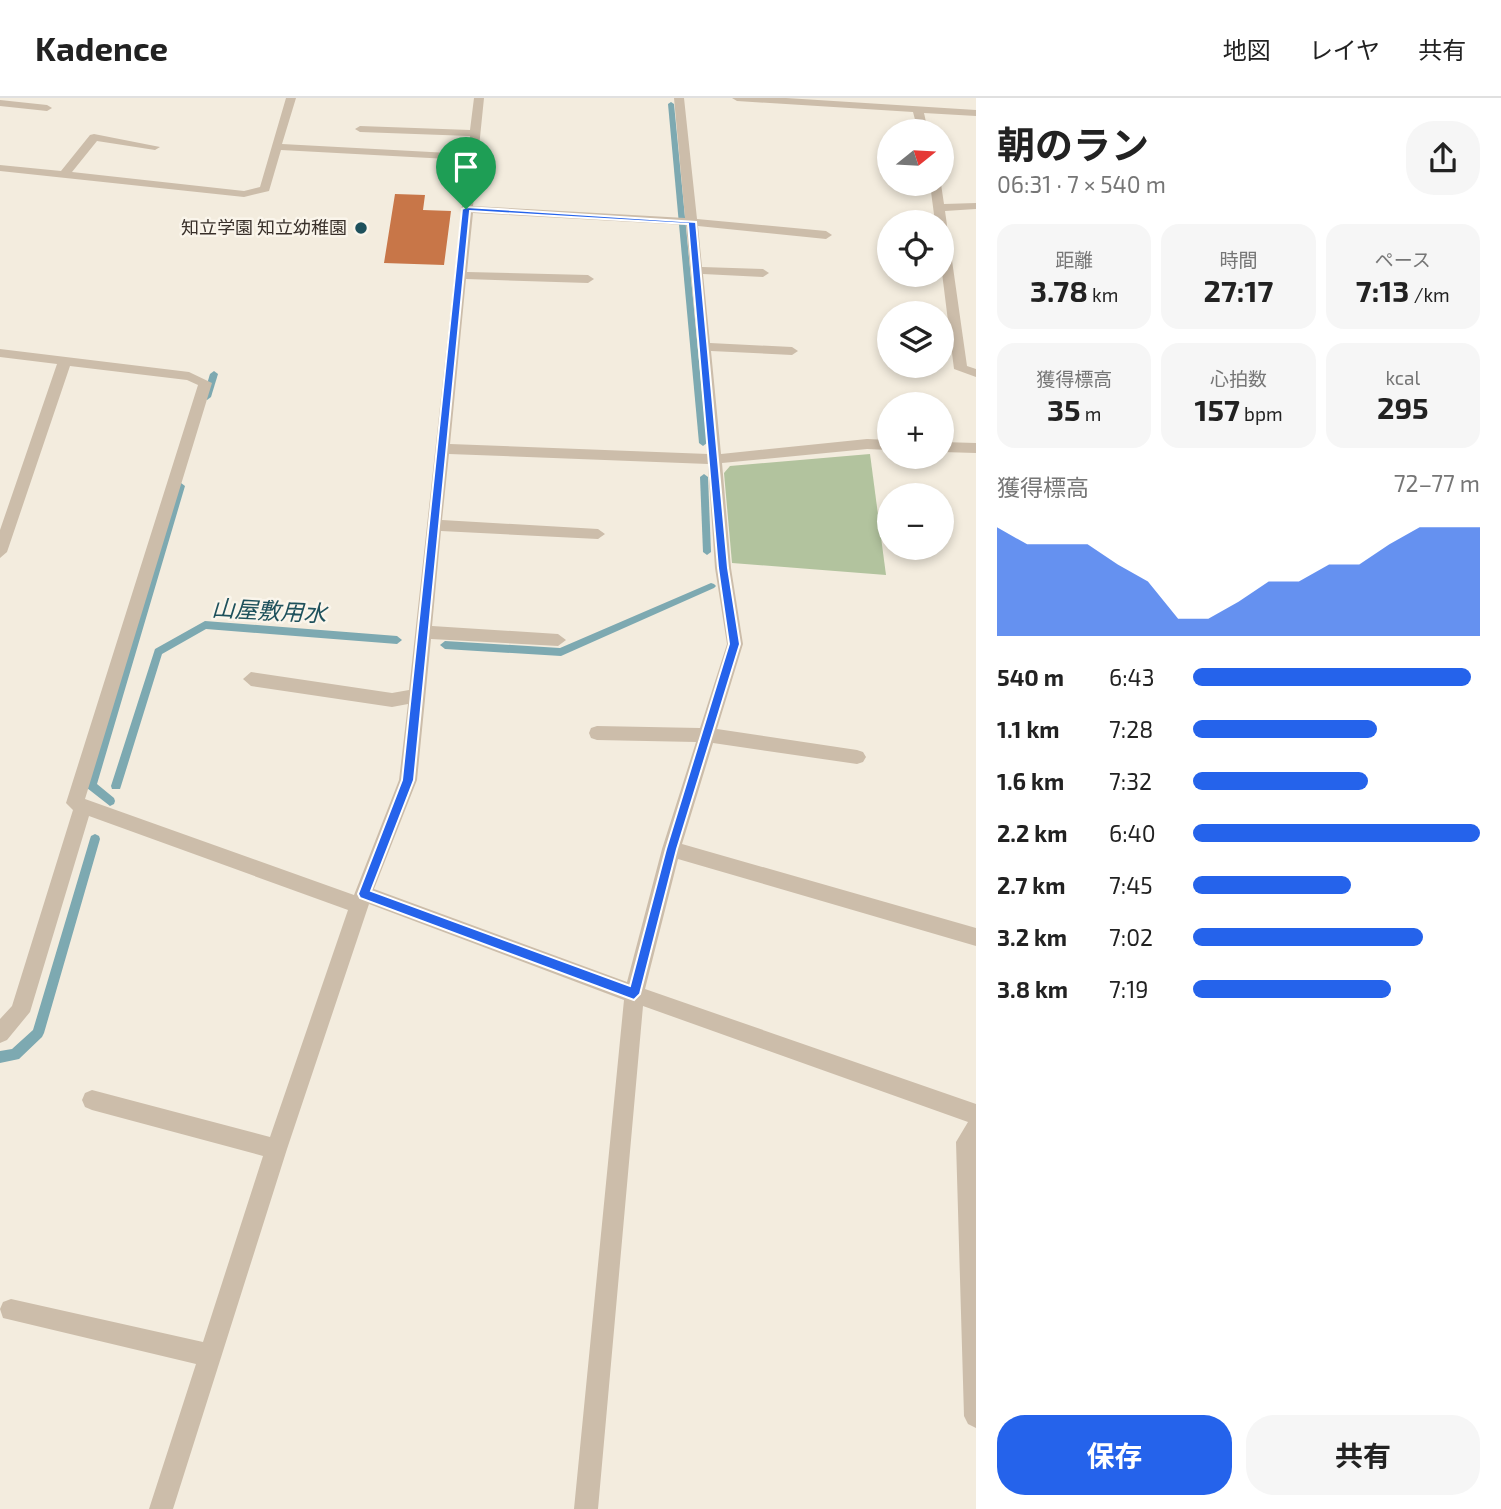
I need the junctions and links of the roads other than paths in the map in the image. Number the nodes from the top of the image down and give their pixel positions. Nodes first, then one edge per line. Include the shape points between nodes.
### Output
1 (291, 98) edge
2 (479, 98) edge
3 (679, 98) edge
4 (737, 98) edge
5 (0, 103) edge
6 (47, 108) dead end
7 (918, 111) junction
8 (976, 113) edge
9 (920, 119) edge
10 (360, 130) dead end
11 (475, 134) junction
12 (155, 147) dead end
13 (276, 147) junction
14 (472, 157) junction
15 (0, 168) edge
16 (64, 175) junction
17 (938, 196) edge
18 (976, 206) edge
19 (941, 208) junction
20 (466, 209) junction
21 (692, 222) junction
22 (826, 235) dead end
23 (696, 270) junction
24 (763, 273) dead end
25 (459, 275) junction
26 (588, 279) dead end
27 (704, 347) junction
28 (792, 351) dead end
29 (0, 353) edge
30 (65, 361) junction
31 (976, 373) edge
32 (877, 446) edge
33 (954, 447) edge
34 (976, 448) edge
35 (443, 449) junction
36 (715, 459) junction
37 (434, 525) junction
38 (598, 534) dead end
39 (0, 552) edge
40 (422, 632) junction
41 (558, 640) dead end
42 (251, 679) dead end
43 (415, 696) junction
44 (597, 733) dead end
45 (708, 735) junction
46 (857, 757) dead end
47 (83, 806) junction
48 (671, 849) junction
49 (362, 899) junction
50 (976, 937) edge
51 (634, 994) junction
52 (0, 1033) edge
53 (92, 1100) dead end
54 (976, 1114) edge
55 (976, 1128) edge
56 (276, 1149) junction
57 (11, 1310) dead end
58 (208, 1355) junction
59 (976, 1416) edge
60 (161, 1509) edge
61 (586, 1509) edge

1 - 13 street
2 - 11 street
3 - 21 street
4 - 7 street
5 - 6 street
7 - 8 street
7 - 9 street
10 - 11 street
11 - 14 street
12 - 16 street via 94,137
13 - 14 street
13 - 16 street via 265,189 253,193
14 - 20 street
15 - 16 street
17 - 19 street
18 - 19 street
19 - 31 street via 961,369
20 - 21 street
20 - 25 street
21 - 22 street
21 - 23 street
23 - 24 street
23 - 27 street
25 - 26 street
25 - 35 street
27 - 28 street
27 - 36 street
29 - 30 street
30 - 39 street
30 - 47 street via 189,376 205,383 75,803
32 - 36 street
33 - 34 street
35 - 36 street
35 - 37 street
36 - 45 street via 723,568 735,644
37 - 38 street
37 - 40 street
40 - 41 street
40 - 43 street
42 - 43 street via 392,700
43 - 49 street via 408,780
44 - 45 street
45 - 46 street
45 - 48 street
47 - 49 street
47 - 52 street via 20,1012
48 - 50 street
48 - 51 street
49 - 51 street
49 - 56 street
51 - 54 street
51 - 61 street
53 - 56 street
55 - 59 street via 966,1142
56 - 58 street
57 - 58 street
58 - 60 street

